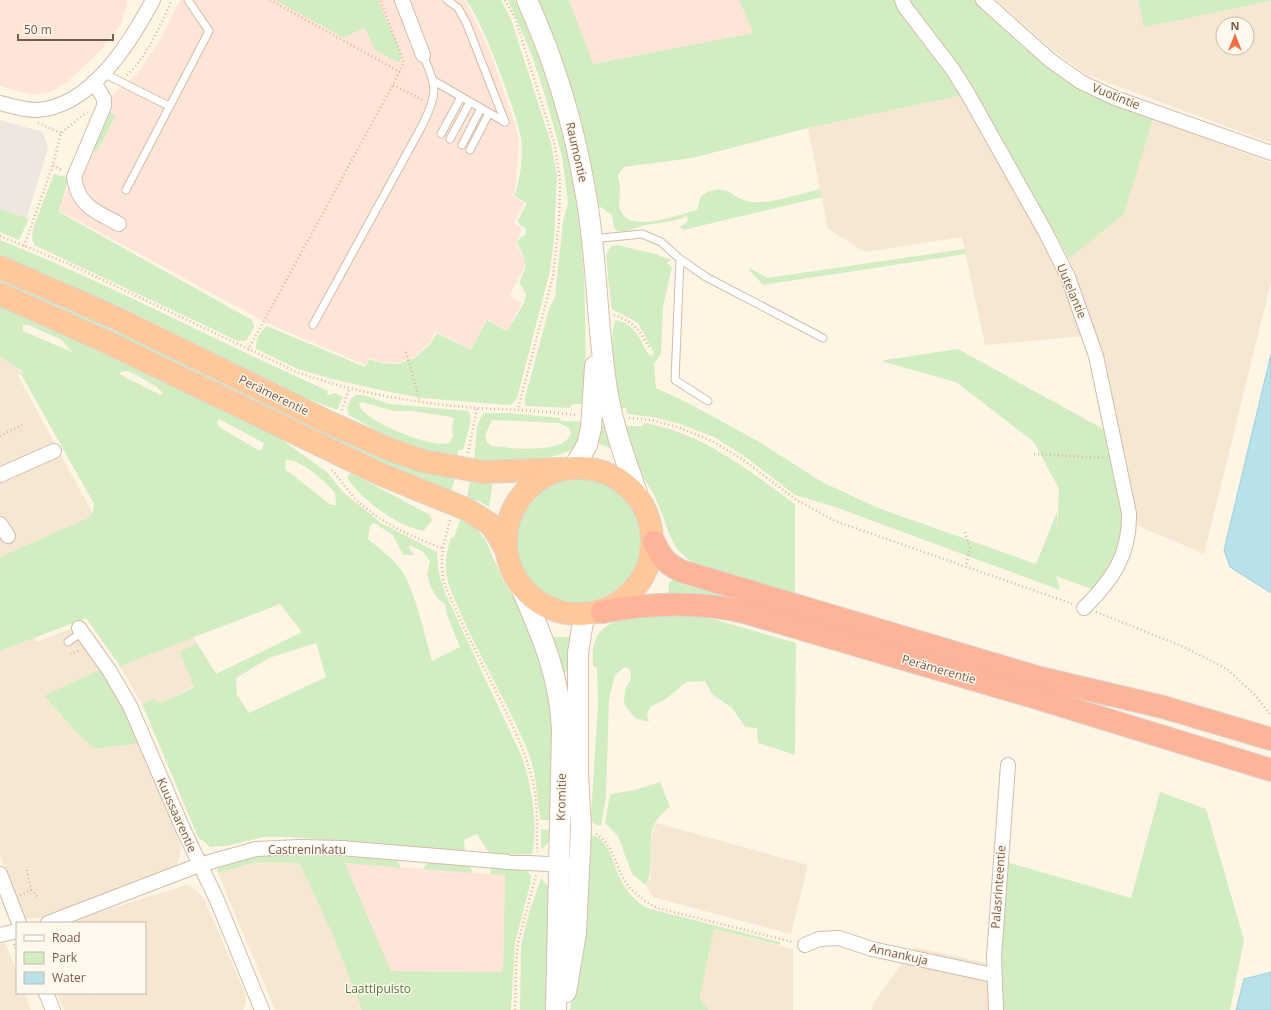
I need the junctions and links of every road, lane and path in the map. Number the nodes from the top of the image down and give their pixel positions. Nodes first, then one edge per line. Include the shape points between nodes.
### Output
1 (153, 0) edge
2 (188, 0) edge
3 (270, 0) edge
4 (380, 0) edge
5 (402, 0) edge
6 (447, 0) edge
7 (505, 0) edge
8 (527, 0) edge
9 (902, 0) edge
10 (983, 0) edge
11 (423, 54) joint
12 (400, 72) junction
13 (98, 77) junction
14 (434, 81) junction
15 (393, 85) junction
16 (461, 97) junction
17 (470, 102) junction
18 (0, 103) edge
19 (431, 104) junction
20 (169, 106) junction
21 (481, 108) junction
22 (489, 113) junction
23 (61, 133) dead end
24 (441, 134) dead end
25 (450, 139) dead end
26 (462, 145) dead end
27 (470, 150) dead end
28 (1271, 153) edge
29 (126, 190) dead end
30 (119, 224) dead end
31 (0, 236) edge
32 (592, 239) junction
33 (24, 246) junction
34 (680, 259) junction
35 (0, 267) edge
36 (0, 294) edge
37 (599, 310) junction
38 (313, 325) dead end
39 (823, 338) dead end
40 (650, 349) dead end
41 (248, 350) junction
42 (406, 352) dead end
43 (349, 389) junction
44 (708, 401) dead end
45 (420, 402) junction
46 (477, 408) junction
47 (342, 410) dead end
48 (518, 410) junction
49 (585, 415) dead end
50 (621, 418) dead end
51 (22, 425) dead end
52 (0, 436) edge
53 (54, 451) dead end
54 (1034, 454) dead end
55 (1118, 458) junction
56 (466, 460) dead end
57 (330, 468) dead end
58 (568, 468) junction
59 (0, 475) edge
60 (638, 493) junction
61 (452, 515) dead end
62 (0, 524) edge
63 (966, 532) dead end
64 (8, 536) dead end
65 (654, 542) junction
66 (442, 548) junction
67 (506, 550) junction
68 (966, 567) junction
69 (522, 590) junction
70 (1084, 608) junction
71 (593, 614) junction
72 (81, 630) joint
73 (68, 642) dead end
74 (1271, 716) edge
75 (1271, 739) edge
76 (1008, 765) dead end
77 (1271, 770) edge
78 (537, 825) junction
79 (560, 826) junction
80 (581, 828) junction
81 (536, 863) junction
82 (569, 864) junction
83 (199, 865) junction
84 (27, 870) dead end
85 (0, 874) edge
86 (38, 898) dead end
87 (19, 922) edge
88 (51, 922) edge
89 (16, 931) edge
90 (0, 934) edge
91 (805, 945) joint
92 (994, 975) junction
93 (46, 994) edge
94 (53, 1010) edge
95 (262, 1010) edge
96 (515, 1010) edge
97 (556, 1010) edge
98 (564, 1010) edge
99 (996, 1010) edge

1 - 13 street via 137,31
2 - 20 lane via 209,31
3 - 12 path
4 - 12 path via 404,62
5 - 11 street
6 - 22 lane via 458,8 466,22 505,122
7 - 48 path via 515,18 554,142 560,180 553,276
8 - 32 main road, Raumontie via 548,53 571,125 586,191
9 - 55 street, Uutelantie via 968,94 1068,277 1096,356
10 - 28 street, Vuotintie via 1050,60 1081,82 1115,98
11 - 14 lane
12 - 15 path
13 - 18 street via 83,91 54,107 36,110
13 - 20 lane
13 - 30 street via 104,106 74,177 79,197 85,204
14 - 16 lane
14 - 19 lane via 436,90
15 - 19 path
15 - 41 path
16 - 17 lane
16 - 24 lane
17 - 21 lane
17 - 25 lane
19 - 38 lane via 423,124
20 - 29 lane
21 - 22 lane
21 - 26 lane
22 - 27 lane
23 - 33 path via 53,165
31 - 33 path
32 - 34 lane via 642,234 661,242
32 - 37 main road, Raumontie
33 - 41 path via 69,264
34 - 39 lane via 706,277
34 - 44 lane via 675,380
35 - 58 highway, Perämerentie via 118,319 328,422 422,461 483,472
36 - 67 highway via 107,342 380,474 466,509 490,524
37 - 40 path via 625,319 637,327
37 - 58 main road, Raumontie via 591,428 587,446
37 - 60 main road, Raumontie via 609,401 616,430
41 - 43 path via 297,372
42 - 45 path
43 - 45 path
43 - 47 path
45 - 46 path
46 - 48 path
46 - 56 path
48 - 49 path
50 - 68 path via 652,420 712,441 742,459 795,499 835,521
51 - 52 path
53 - 59 street
54 - 55 path
55 - 70 street, Uutelantie via 1129,513 1128,541 1112,577
57 - 66 path via 362,505 383,520
58 - 60 highway, Perämerentie via 586,467 610,473
58 - 67 highway via 536,486 523,497 507,527
60 - 65 highway via 651,524
61 - 66 path
62 - 64 street
63 - 68 path via 970,548
65 - 71 highway via 643,573 621,598
65 - 75 highway, Perämerentie via 673,568 684,572 1040,678 1163,707
66 - 78 path via 444,583 513,726 525,757 533,783
67 - 69 highway
68 - 70 path
69 - 71 highway via 552,609 567,614
69 - 79 main road, Kromitie via 544,639 561,702
70 - 74 path via 1184,647 1227,669 1256,696
71 - 77 highway, Perämerentie via 659,604 709,606 744,612
71 - 80 main road, Kromitie via 578,652 578,774
72 - 73 lane
72 - 83 street, Kuussaarentie via 130,706
76 - 92 street, Palasrinteentie via 1000,852
78 - 79 path
78 - 81 path
79 - 82 main road, Kromitie
80 - 82 main road, Kromitie
80 - 91 path via 599,835 630,889 647,903 657,908
81 - 82 street, Castreninkatu
81 - 83 street, Castreninkatu via 405,852 300,847 256,849
81 - 96 path via 533,890 518,944
82 - 97 main road, Kromitie
82 - 98 main road, Kromitie via 576,933
83 - 88 street, Castreninkatu
83 - 95 street, Kuussaarentie via 217,900
84 - 86 path via 31,890
85 - 87 street
89 - 90 street
91 - 92 street, Annankuja via 819,939 839,938 872,949
92 - 99 street, Palasrinteentie
93 - 94 street

